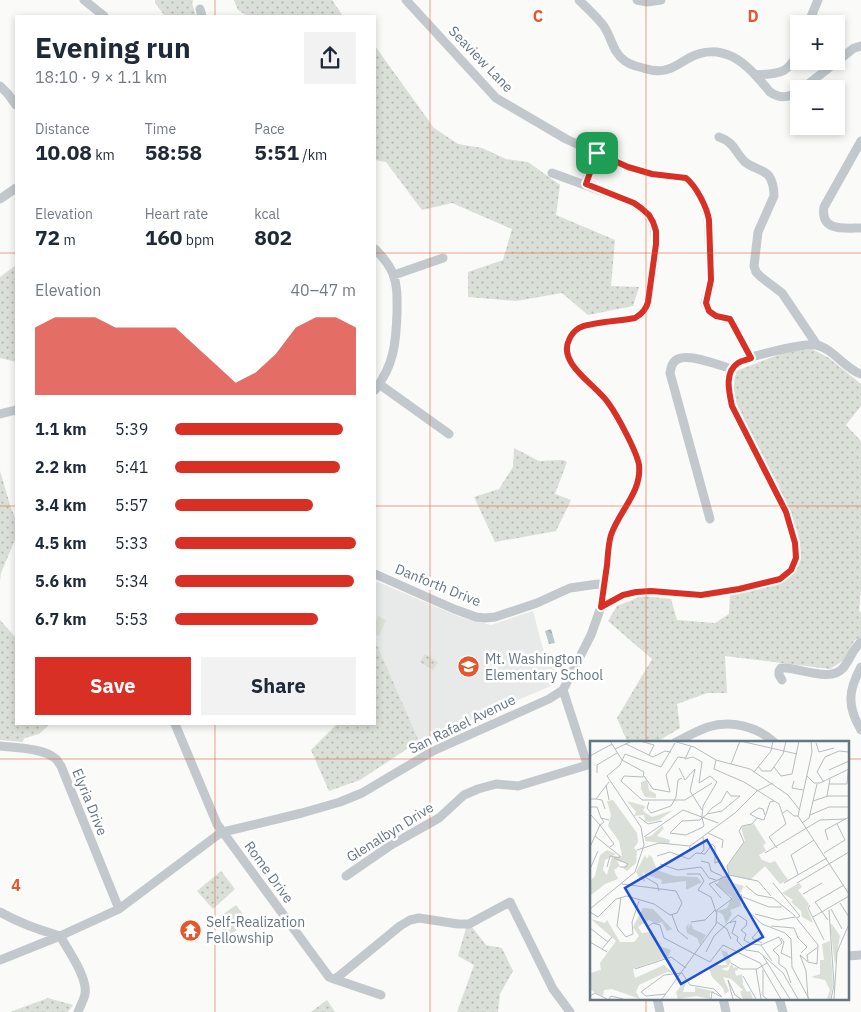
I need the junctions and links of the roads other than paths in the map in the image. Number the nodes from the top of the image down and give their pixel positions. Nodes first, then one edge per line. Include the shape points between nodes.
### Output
1 (84, 0) edge
2 (406, 0) edge
3 (580, 0) edge
4 (637, 0) edge
5 (661, 0) edge
6 (818, 0) edge
7 (103, 15) edge
8 (812, 15) edge
9 (861, 46) edge
10 (790, 66) edge
11 (754, 75) junction
12 (813, 80) edge
13 (0, 86) edge
14 (790, 96) edge
15 (15, 104) edge
16 (719, 137) dead end
17 (861, 142) edge
18 (597, 153) junction
19 (552, 173) dead end
20 (586, 184) junction
21 (15, 189) edge
22 (0, 199) edge
23 (861, 228) edge
24 (376, 250) edge
25 (443, 258) dead end
26 (394, 275) junction
27 (817, 345) junction
28 (751, 358) junction
29 (732, 369) junction
30 (861, 374) edge
31 (377, 387) edge
32 (15, 410) edge
33 (0, 414) edge
34 (450, 434) dead end
35 (710, 519) dead end
36 (376, 574) edge
37 (605, 583) junction
38 (601, 607) junction
39 (861, 642) edge
40 (861, 667) edge
41 (782, 680) dead end
42 (563, 690) junction
43 (175, 725) edge
44 (861, 730) edge
45 (678, 741) edge
46 (773, 741) edge
47 (0, 746) edge
48 (590, 765) edge
49 (223, 832) junction
50 (346, 876) dead end
51 (119, 910) junction
52 (0, 912) edge
53 (60, 936) junction
54 (861, 955) edge
55 (848, 956) edge
56 (0, 960) edge
57 (334, 979) junction
58 (382, 995) dead end
59 (78, 1012) edge
60 (570, 1012) edge

1 - 7 street
2 - 18 street, Seaview Lane via 496,98 566,139
3 - 11 street via 607,31 618,55 632,65 667,70 690,57 718,52 743,63
4 - 5 street
6 - 8 street
9 - 12 street
10 - 11 street via 777,73
11 - 14 street via 775,95
13 - 15 street
16 - 27 street via 726,139 744,161 772,182 774,196 758,232 754,266 761,277 782,293
17 - 23 street via 823,213 826,222 836,228
18 - 20 street
18 - 28 street, Seaview Lane via 628,167 686,178 690,182 708,214 711,280 706,303 716,316 730,319
19 - 20 street
20 - 37 street via 634,203 649,215 656,231 646,309 635,318 579,328 568,342 568,358 609,403 639,463 636,488 612,534
21 - 22 street
24 - 26 street
25 - 26 street
26 - 31 street via 396,339 390,364
27 - 28 street via 804,345
27 - 30 street
28 - 29 street via 738,362
29 - 35 street via 693,358 680,358 672,364 670,373
29 - 38 street via 728,392 732,406 786,512 795,543 796,558 791,570 780,579 739,589 701,595 636,592
31 - 34 street
32 - 33 street
36 - 37 street, Danforth Drive via 454,609 485,618 537,603 570,588
37 - 38 street
38 - 42 street via 591,635
39 - 41 street via 838,672 831,675 782,668 779,675
40 - 44 street via 850,696
42 - 48 street, Glenalbyn Drive
42 - 49 street, San Rafael Avenue via 433,751 362,793 302,813
43 - 49 street, Rome Drive
45 - 46 street via 707,728 728,724 750,728
47 - 51 street, Elyria Drive via 36,751 56,759
48 - 50 street, Glenalbyn Drive via 518,786 496,784 464,795 439,818
49 - 51 street, San Rafael Avenue
49 - 57 street, Rome Drive via 325,972
51 - 53 street, San Rafael Avenue
52 - 53 street
53 - 56 street, San Rafael Avenue
53 - 59 street via 82,975 86,992
54 - 55 street
57 - 58 street
57 - 60 street via 410,920 419,918 469,924 510,902 552,989

